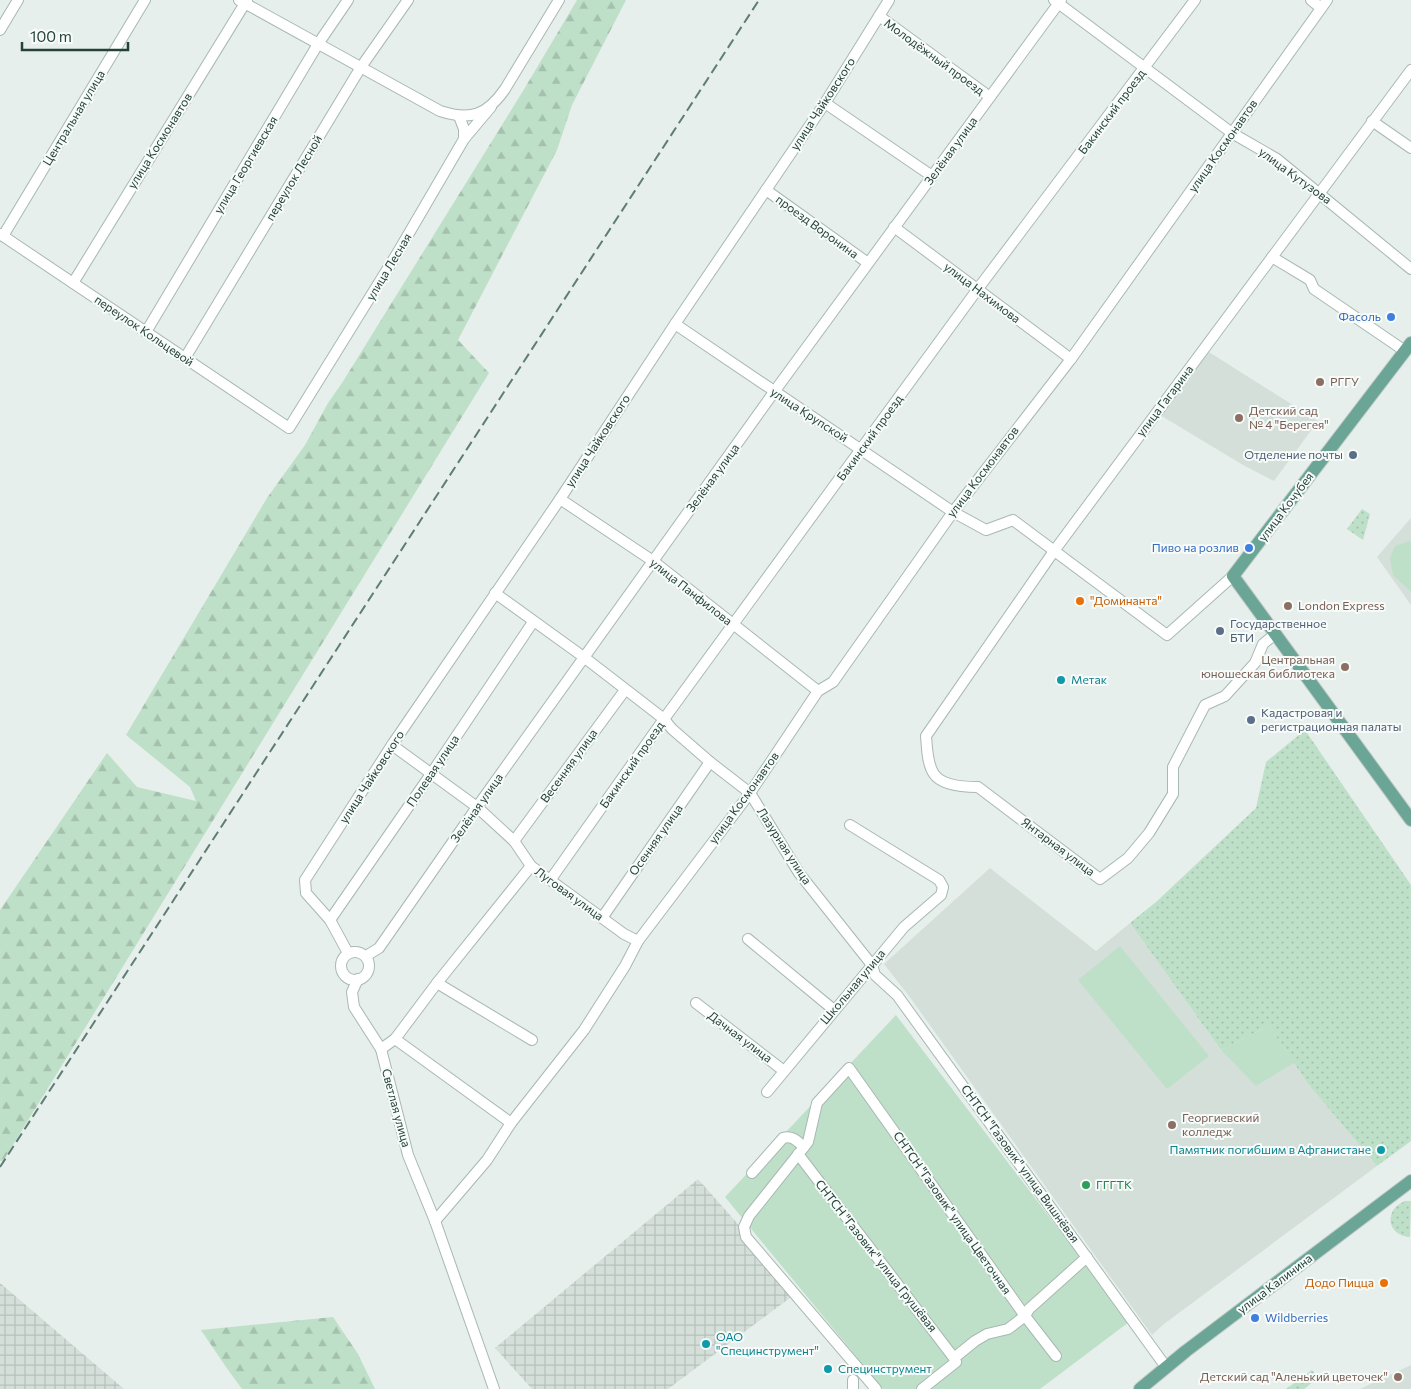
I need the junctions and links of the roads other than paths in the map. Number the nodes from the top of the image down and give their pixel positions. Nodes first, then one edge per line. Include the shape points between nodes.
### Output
1 (18, 0) edge
2 (145, 0) edge
3 (348, 0) edge
4 (408, 0) edge
5 (559, 0) edge
6 (889, 0) edge
7 (1196, 0) edge
8 (1311, 0) edge
9 (244, 1) edge
10 (1058, 1) edge
11 (1324, 4) edge
12 (879, 16) junction
13 (0, 30) edge
14 (318, 44) junction
15 (361, 67) junction
16 (1146, 67) junction
17 (1411, 70) edge
18 (990, 97) junction
19 (825, 103) junction
20 (491, 107) junction
21 (459, 116) junction
22 (1372, 121) junction
23 (1232, 133) junction
24 (464, 139) junction
25 (1411, 148) edge
26 (932, 176) junction
27 (766, 190) junction
28 (1319, 192) junction
29 (894, 227) junction
30 (1, 235) edge
31 (1272, 256) junction
32 (868, 263) junction
33 (1411, 268) edge
34 (73, 283) junction
35 (977, 290) junction
36 (675, 324) junction
37 (146, 332) junction
38 (1408, 347) edge
39 (185, 358) junction
40 (1070, 359) junction
41 (774, 392) junction
42 (289, 428) joint
43 (862, 450) junction
44 (560, 499) junction
45 (952, 512) junction
46 (1054, 551) junction
47 (653, 561) junction
48 (1233, 576) junction
49 (495, 593) junction
50 (533, 622) junction
51 (734, 625) junction
52 (1275, 634) junction
53 (1167, 635) joint
54 (585, 658) junction
55 (625, 690) junction
56 (818, 691) junction
57 (664, 719) junction
58 (926, 736) joint
59 (392, 745) junction
60 (710, 762) junction
61 (432, 774) junction
62 (750, 793) junction
63 (477, 807) junction
64 (1411, 820) edge
65 (850, 825) dead end
66 (514, 842) junction
67 (531, 866) junction
68 (551, 879) junction
69 (602, 918) junction
70 (330, 920) junction
71 (748, 939) dead end
72 (638, 941) junction
73 (348, 953) junction
74 (366, 956) junction
75 (872, 965) junction
76 (358, 979) junction
77 (437, 983) junction
78 (696, 1003) dead end
79 (834, 1010) junction
80 (395, 1039) junction
81 (532, 1040) dead end
82 (381, 1050) junction
83 (784, 1071) junction
84 (767, 1092) dead end
85 (512, 1123) junction
86 (801, 1151) junction
87 (752, 1173) dead end
88 (1411, 1181) edge
89 (435, 1221) junction
90 (1087, 1257) junction
91 (1025, 1316) junction
92 (1056, 1356) dead end
93 (954, 1358) junction
94 (1166, 1367) junction
95 (494, 1389) edge
96 (876, 1389) edge
97 (922, 1389) edge
98 (1140, 1389) edge

1 - 13 street
2 - 30 street, Центральная улица
3 - 14 street, улица Георгиевская
4 - 15 street, переулок Лесной
5 - 20 street, улица Лесная via 505,90
6 - 12 street, улица Чайковского
7 - 16 street, Бакинский проезд
8 - 11 street
9 - 14 street
9 - 34 street, улица Космонавтов
10 - 16 street, улица Кутузова
10 - 18 street, Зелёная улица
11 - 23 street, улица Космонавтов
12 - 18 street, Молодёжный проезд
12 - 19 street, улица Чайковского
14 - 15 street
14 - 37 street, улица Георгиевская
15 - 21 street via 440,111
15 - 39 street, переулок Лесной
16 - 23 street, улица Кутузова
16 - 35 street, Бакинский проезд
17 - 22 street, улица Гагарина
18 - 26 street, Зелёная улица
19 - 26 street
19 - 27 street, улица Чайковского
20 - 21 street via 469,116
20 - 24 street, улица Лесная
21 - 24 street
22 - 25 street
22 - 28 street, улица Гагарина
23 - 28 street, улица Кутузова via 1276,159
23 - 40 street, улица Космонавтов
24 - 42 street, улица Лесная
26 - 29 street, Зелёная улица
27 - 32 street, проезд Воронина
27 - 36 street, улица Чайковского
28 - 31 street, улица Гагарина
28 - 33 street, улица Кутузова
29 - 32 street, Зелёная улица
29 - 35 street, улица Нахимова
30 - 34 street, переулок Кольцевой
31 - 38 street via 1310,280 1314,289
31 - 46 street, улица Гагарина
32 - 41 street, Зелёная улица
34 - 37 street, переулок Кольцевой
35 - 40 street, улица Нахимова
35 - 43 street, Бакинский проезд
36 - 41 street, улица Крупской
36 - 44 street, улица Чайковского
37 - 39 street, переулок Кольцевой
38 - 48 main road, улица Кочубея
39 - 42 street, переулок Кольцевой
40 - 45 street, улица Космонавтов
41 - 43 street, улица Крупской
41 - 47 street, Зелёная улица
43 - 45 street, улица Крупской
43 - 51 street, Бакинский проезд
44 - 47 street, улица Панфилова
44 - 49 street, улица Чайковского
45 - 46 street, улица Крупской via 986,530 1013,520
45 - 56 street, улица Космонавтов via 833,682
46 - 53 street, улица Крупской
46 - 58 street, улица Гагарина
47 - 51 street, улица Панфилова
47 - 54 street, Зелёная улица
48 - 52 main road
48 - 53 street, улица Кочубея
49 - 50 street, Лазурная улица
49 - 59 street, улица Чайковского
50 - 54 street, Лазурная улица
50 - 61 street, Полевая улица
51 - 56 street, улица Панфилова
51 - 57 street, Бакинский проезд
52 - 58 street, Янтарная улица via 1262,644 1255,663 1225,696 1205,705 1173,767 1173,794 1149,833 1128,858 1100,879 978,787 962,787 934,774
52 - 64 main road
54 - 55 street, Лазурная улица
54 - 63 street, Зелёная улица
55 - 57 street, Лазурная улица
55 - 66 street, Весенняя улица
56 - 62 street, улица Космонавтов
57 - 60 street, Лазурная улица
57 - 68 street, Бакинский проезд
59 - 61 street, Луговая улица
59 - 70 street, улица Чайковского via 304,880 306,893
60 - 62 street, Лазурная улица
60 - 69 street, Осенняя улица
61 - 63 street, Луговая улица
61 - 70 street, Полевая улица
62 - 72 street, улица Космонавтов
62 - 75 street, Лазурная улица via 799,873
63 - 66 street, Луговая улица
63 - 74 street, Зелёная улица via 378,948
65 - 75 street, Школьная улица via 939,880 942,887 941,895 904,927
66 - 67 street, Луговая улица
67 - 68 street, Луговая улица
67 - 77 street
68 - 69 street, Луговая улица
69 - 72 street, Луговая улица
70 - 73 street
71 - 79 street
72 - 85 street, улица Космонавтов via 584,1030
73 - 74 street via 360,952
73 - 76 street via 342,961 342,970 351,979
74 - 76 street via 369,970
75 - 79 street, Школьная улица
75 - 90 street, СНТСН "Газовик" улица Вишнёвая via 875,975 897,995
76 - 82 street, Светлая улица via 352,992 354,1007
77 - 80 street
77 - 81 street
78 - 83 street, Дачная улица
79 - 83 street, Школьная улица
80 - 82 street
80 - 85 street
82 - 89 street, Светлая улица via 408,1155
83 - 84 street, Школьная улица
85 - 89 street, улица Космонавтов via 482,1166
86 - 87 street via 793,1138 783,1138
86 - 91 street, СНТСН "Газовик" улица Цветочная via 808,1142 817,1103 849,1068
86 - 93 street, СНТСН "Газовик" улица Грушёвая
86 - 96 street via 749,1216 744,1227 746,1237
88 - 94 main road, улица Калинина
89 - 95 street, Светлая улица
90 - 91 street
90 - 94 street, СНТСН "Газовик" улица Вишнёвая
91 - 92 street, СНТСН "Газовик" улица Цветочная
91 - 93 street via 1008,1330 987,1334 975,1341
93 - 97 street via 956,1362
94 - 98 main road, улица Калинина

